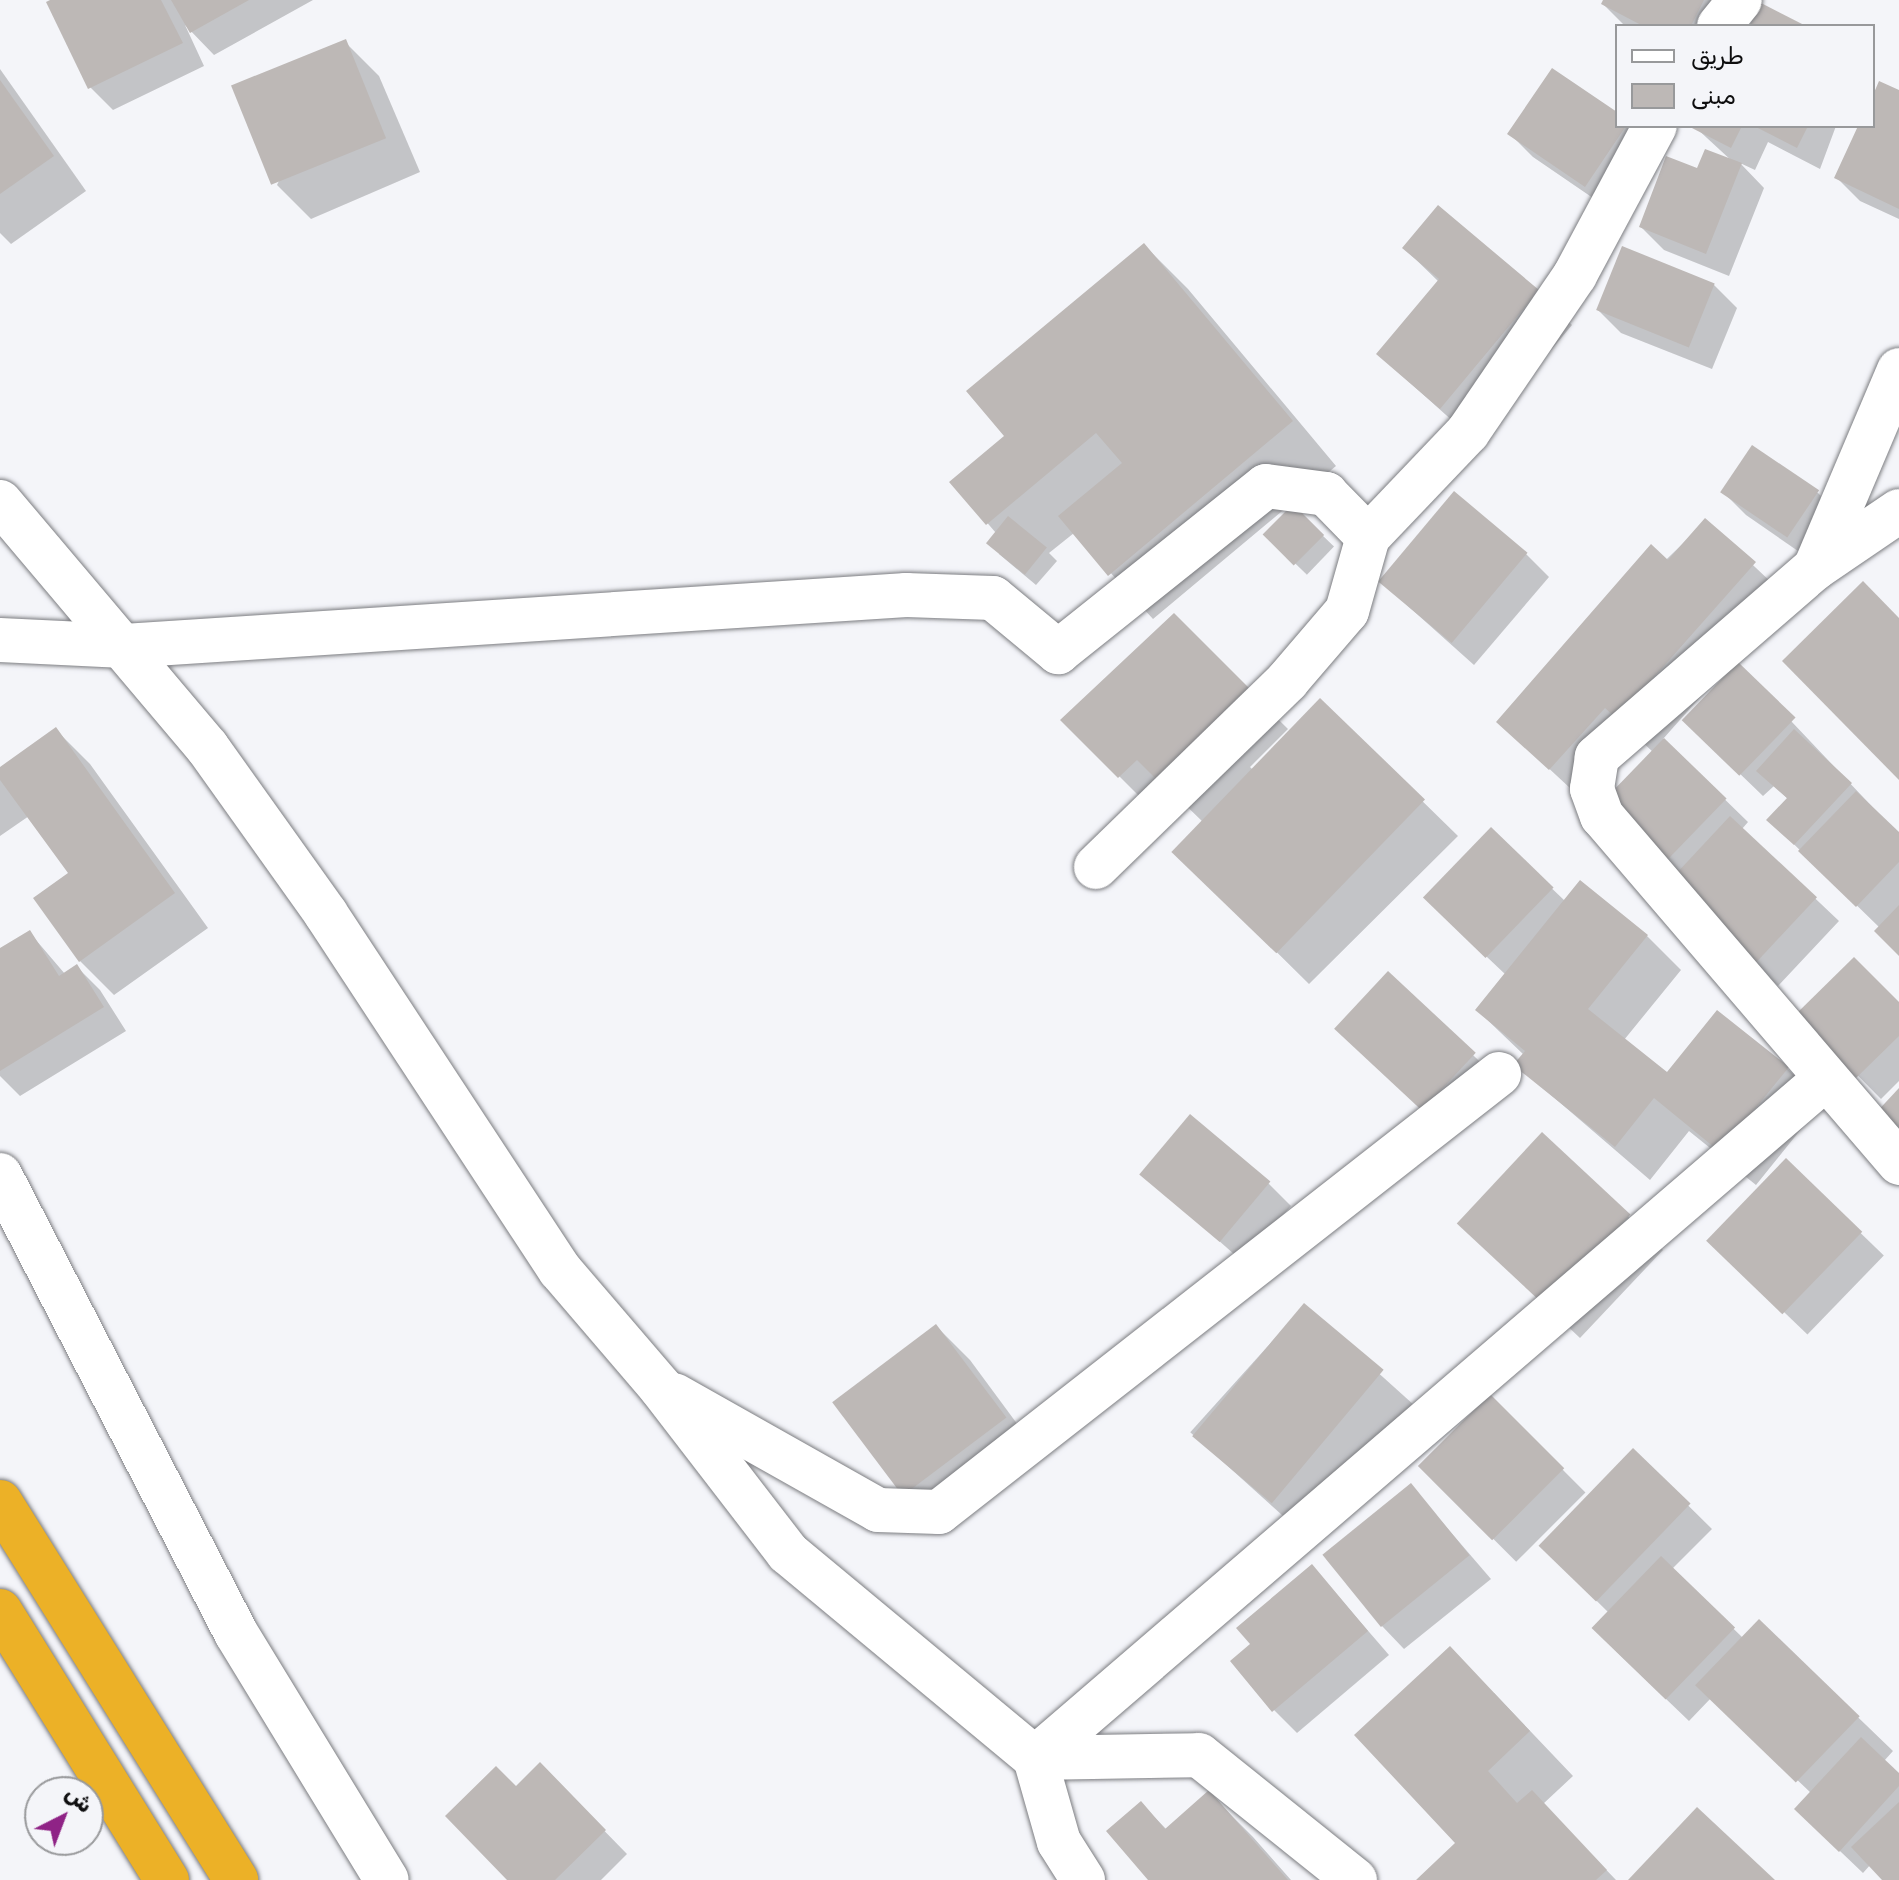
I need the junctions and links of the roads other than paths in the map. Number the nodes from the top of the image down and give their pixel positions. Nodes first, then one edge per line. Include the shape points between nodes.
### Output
1 (1740, 0) edge
2 (1721, 24) edge
3 (1654, 128) edge
4 (1899, 370) edge
5 (0, 502) edge
6 (1899, 511) edge
7 (1368, 537) junction
8 (1815, 568) junction
9 (0, 640) edge
10 (124, 646) junction
11 (1096, 867) dead end
12 (1499, 1074) dead end
13 (1826, 1078) junction
14 (1899, 1163) edge
15 (0, 1175) edge
16 (661, 1388) junction
17 (0, 1502) edge
18 (0, 1611) edge
19 (1035, 1758) junction
20 (167, 1880) edge
21 (236, 1880) edge
22 (387, 1880) edge
23 (1083, 1880) edge
24 (1355, 1880) edge

1 - 2 street
3 - 7 street via 1575,275 1468,432
4 - 8 street
5 - 10 street
6 - 8 street
7 - 10 street via 1326,494 1266,486 1058,652 993,598 906,595
7 - 11 street via 1347,611 1287,681
8 - 13 street via 1597,757 1592,789 1602,816
9 - 10 street
10 - 16 street via 207,747 326,914 560,1270
12 - 16 street via 939,1512 878,1510
13 - 14 street
13 - 19 street
15 - 22 street via 236,1633
16 - 19 street via 788,1553
17 - 21 highway
18 - 20 highway
19 - 23 street via 1059,1842
19 - 24 street via 1199,1755

